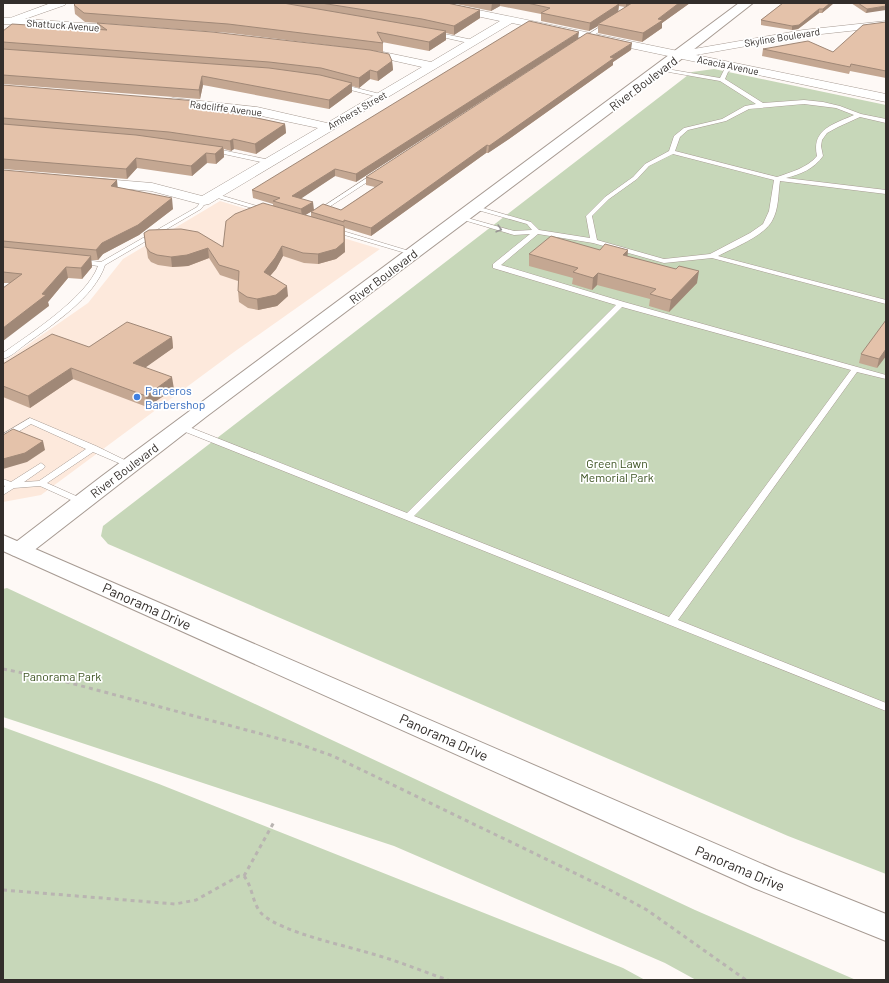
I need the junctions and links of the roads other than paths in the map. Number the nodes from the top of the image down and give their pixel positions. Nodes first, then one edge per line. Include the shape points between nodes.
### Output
1 (61, 3) edge
2 (429, 3) edge
3 (747, 3) edge
4 (510, 20) junction
5 (614, 20) edge
6 (5, 22) edge
7 (886, 25) edge
8 (135, 30) edge
9 (429, 33) edge
10 (589, 36) junction
11 (473, 42) junction
12 (576, 45) edge
13 (353, 50) edge
14 (680, 54) junction
15 (433, 66) junction
16 (733, 66) junction
17 (663, 69) junction
18 (722, 80) junction
19 (336, 85) edge
20 (382, 96) junction
21 (886, 98) edge
22 (157, 101) edge
23 (762, 105) junction
24 (859, 115) junction
25 (886, 121) edge
26 (329, 127) junction
27 (207, 149) edge
28 (672, 152) junction
29 (270, 162) junction
30 (383, 170) edge
31 (777, 178) junction
32 (80, 181) edge
33 (886, 192) edge
34 (208, 198) junction
35 (273, 212) edge
36 (469, 213) junction
37 (310, 217) edge
38 (325, 228) edge
39 (537, 232) junction
40 (594, 241) junction
41 (414, 254) junction
42 (712, 256) junction
43 (72, 260) edge
44 (102, 264) junction
45 (886, 302) edge
46 (621, 304) junction
47 (3, 356) edge
48 (856, 368) junction
49 (886, 376) edge
50 (181, 427) junction
51 (14, 431) junction
52 (25, 436) edge
53 (3, 438) edge
54 (93, 448) junction
55 (131, 465) junction
56 (41, 466) dead end
57 (3, 482) edge
58 (42, 484) junction
59 (12, 486) junction
60 (3, 492) edge
61 (82, 502) junction
62 (409, 516) junction
63 (11, 546) edge
64 (671, 622) junction
65 (886, 708) edge
66 (886, 928) edge

1 - 6 street
2 - 4 street, Acacia Avenue
3 - 14 main road, River Boulevard
4 - 10 street, Acacia Avenue
4 - 11 street, Amherst Street
5 - 10 lane
6 - 8 street, Shattuck Avenue
7 - 14 street, Skyline Boulevard via 775,37
9 - 11 lane
10 - 12 lane
10 - 14 street, Acacia Avenue
11 - 15 street, Amherst Street
13 - 15 street
14 - 16 street, Acacia Avenue
14 - 17 main road, River Boulevard
15 - 20 street, Amherst Street
16 - 18 lane via 726,71
16 - 21 street, Acacia Avenue
17 - 18 lane
17 - 36 main road, River Boulevard
18 - 23 lane
19 - 20 lane
20 - 26 street, Amherst Street
22 - 26 street, Radcliffe Avenue via 257,111
23 - 24 lane via 804,102 824,104
23 - 28 lane via 746,107 724,120 686,129 677,136
24 - 25 lane
24 - 31 lane via 828,130 819,139 820,156 817,162
26 - 29 street, Amherst Street
27 - 29 lane
28 - 31 lane
28 - 40 lane via 647,165 589,216
29 - 34 street, Amherst Street
30 - 37 lane
31 - 33 lane
31 - 42 lane via 769,223
32 - 34 street via 152,187
34 - 35 lane
34 - 44 lane via 199,208
36 -> 39 lane via 514,233
36 - 39 lane via 529,223
36 - 41 main road, River Boulevard
38 - 41 lane
39 - 40 lane
39 - 46 lane via 496,266
40 - 42 lane via 664,261
41 - 50 main road, River Boulevard
42 - 45 lane
43 - 44 lane
44 - 47 lane via 99,275 72,304
46 - 48 lane
46 - 62 lane
48 - 49 lane
48 - 64 lane
50 - 55 main road, River Boulevard
50 - 62 lane
51 - 52 lane
51 - 53 lane
51 - 54 lane via 30,421
54 - 55 lane
54 - 58 lane via 73,457
55 - 61 main road, River Boulevard
56 - 59 lane
57 - 59 lane
58 - 59 lane
58 - 61 lane
59 - 60 lane
61 - 63 main road, River Boulevard
62 - 64 lane
63 - 66 main road, Panorama Drive via 765,879
64 - 65 lane

